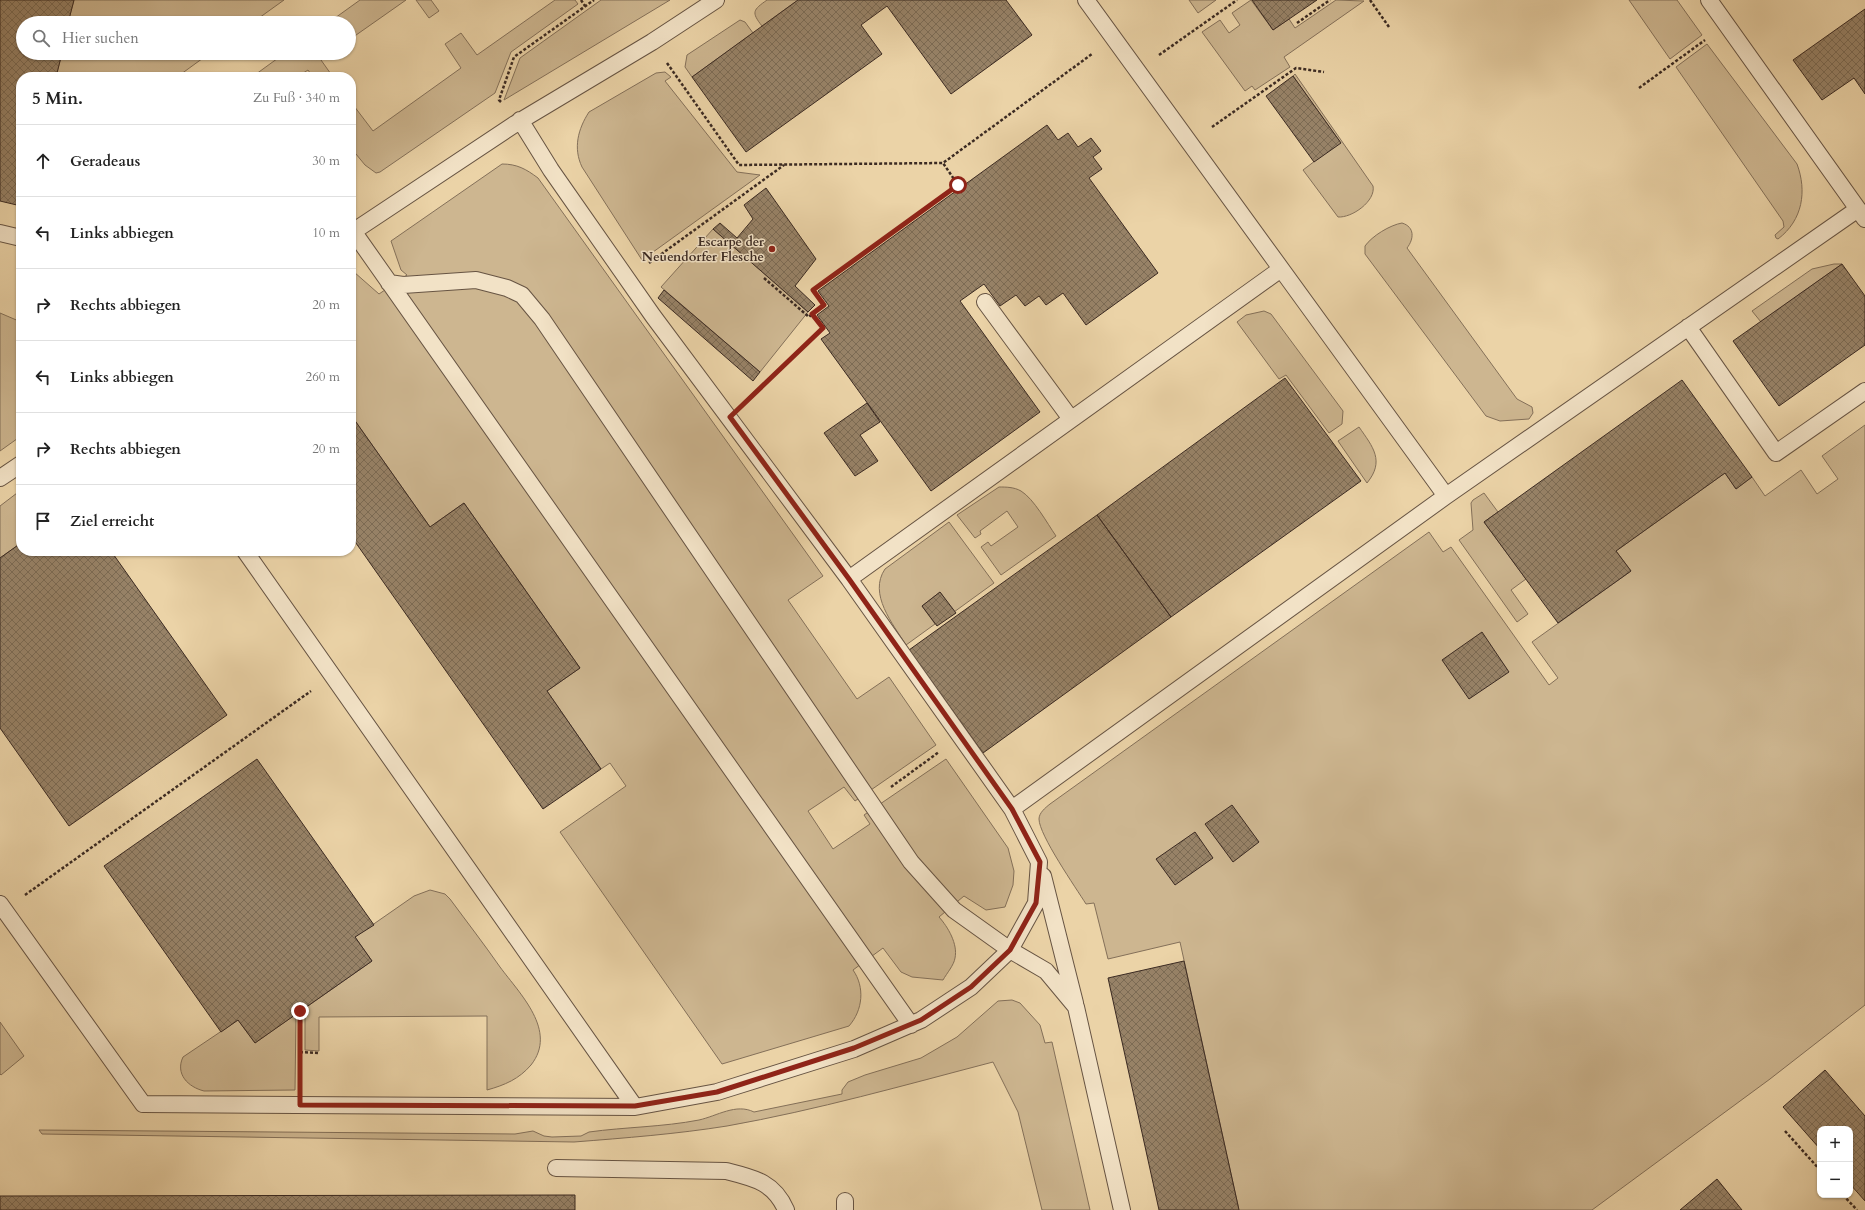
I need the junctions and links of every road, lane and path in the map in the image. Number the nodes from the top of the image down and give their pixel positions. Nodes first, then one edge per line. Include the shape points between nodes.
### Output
1 (581, 0) edge
2 (594, 0) edge
3 (716, 0) edge
4 (1086, 0) edge
5 (1237, 0) edge
6 (1330, 0) edge
7 (1370, 0) edge
8 (1709, 0) edge
9 (585, 6) junction
10 (1297, 23) dead end
11 (1727, 24) junction
12 (1389, 27) dead end
13 (1114, 38) junction
14 (652, 42) junction
15 (1137, 71) junction
16 (1324, 72) dead end
17 (1639, 88) dead end
18 (517, 122) junction
19 (1189, 143) junction
20 (943, 163) junction
21 (784, 165) junction
22 (1862, 214) edge
23 (356, 229) edge
24 (0, 233) edge
25 (16, 237) edge
26 (356, 237) edge
27 (1281, 269) junction
28 (764, 278) dead end
29 (628, 279) junction
30 (389, 282) junction
31 (985, 302) dead end
32 (812, 314) junction
33 (1688, 327) junction
34 (1865, 391) edge
35 (730, 417) junction
36 (1071, 419) junction
37 (16, 467) edge
38 (0, 478) edge
39 (1446, 496) junction
40 (249, 556) edge
41 (849, 579) junction
42 (332, 675) junction
43 (961, 737) junction
44 (870, 801) junction
45 (1012, 809) junction
46 (1040, 862) junction
47 (2, 907) edge
48 (1010, 950) junction
49 (1076, 1007) junction
50 (300, 1011) dead end
51 (911, 1025) junction
52 (300, 1052) junction
53 (318, 1053) dead end
54 (300, 1105) junction
55 (635, 1106) junction
56 (1785, 1131) dead end
57 (1817, 1167) edge
58 (556, 1168) dead end
59 (1846, 1198) edge
60 (786, 1210) edge
61 (1122, 1210) edge
62 (1856, 1210) edge

1 - 9 path
2 - 9 path
3 - 14 lane
4 - 13 lane
5 - 15 path
6 - 10 path
7 - 12 path
8 - 11 lane
9 - 18 path via 514,57 499,100
11 - 17 path
11 - 22 lane
13 - 15 lane
13 - 20 path
14 - 18 lane
14 - 21 path via 740,166
15 - 19 lane
16 - 19 path via 1296,68
18 - 23 lane
18 - 29 lane
19 - 27 lane
20 - 21 path
20 - 32 path via 958,185 813,290 824,305
21 - 29 path
22 - 33 lane
24 - 25 lane
26 - 30 lane
27 - 36 lane
27 - 39 lane
28 - 32 path via 809,316
29 - 35 lane
30 - 44 lane via 403,285 476,280 507,288 522,296 542,319
30 - 51 lane
31 - 36 lane
32 - 35 path via 823,328
33 - 34 lane via 1776,453
33 - 39 lane
35 - 41 lane
36 - 41 lane
37 - 38 lane
39 - 45 lane
40 - 42 lane
41 - 43 lane
42 - 47 path
42 - 55 lane
43 - 44 path
43 - 45 lane
44 - 48 lane via 911,862 954,910
45 - 46 lane
46 - 48 lane via 1036,903
46 - 49 lane
47 - 54 lane via 143,1104
48 - 49 lane via 1046,971
48 - 51 lane via 971,987
49 - 61 lane
50 - 52 path
51 - 55 lane via 854,1048 717,1092
52 - 53 path
52 - 54 path
54 - 55 lane
56 - 57 path
58 - 60 lane via 726,1171 753,1177 770,1186 781,1198
59 - 62 path

